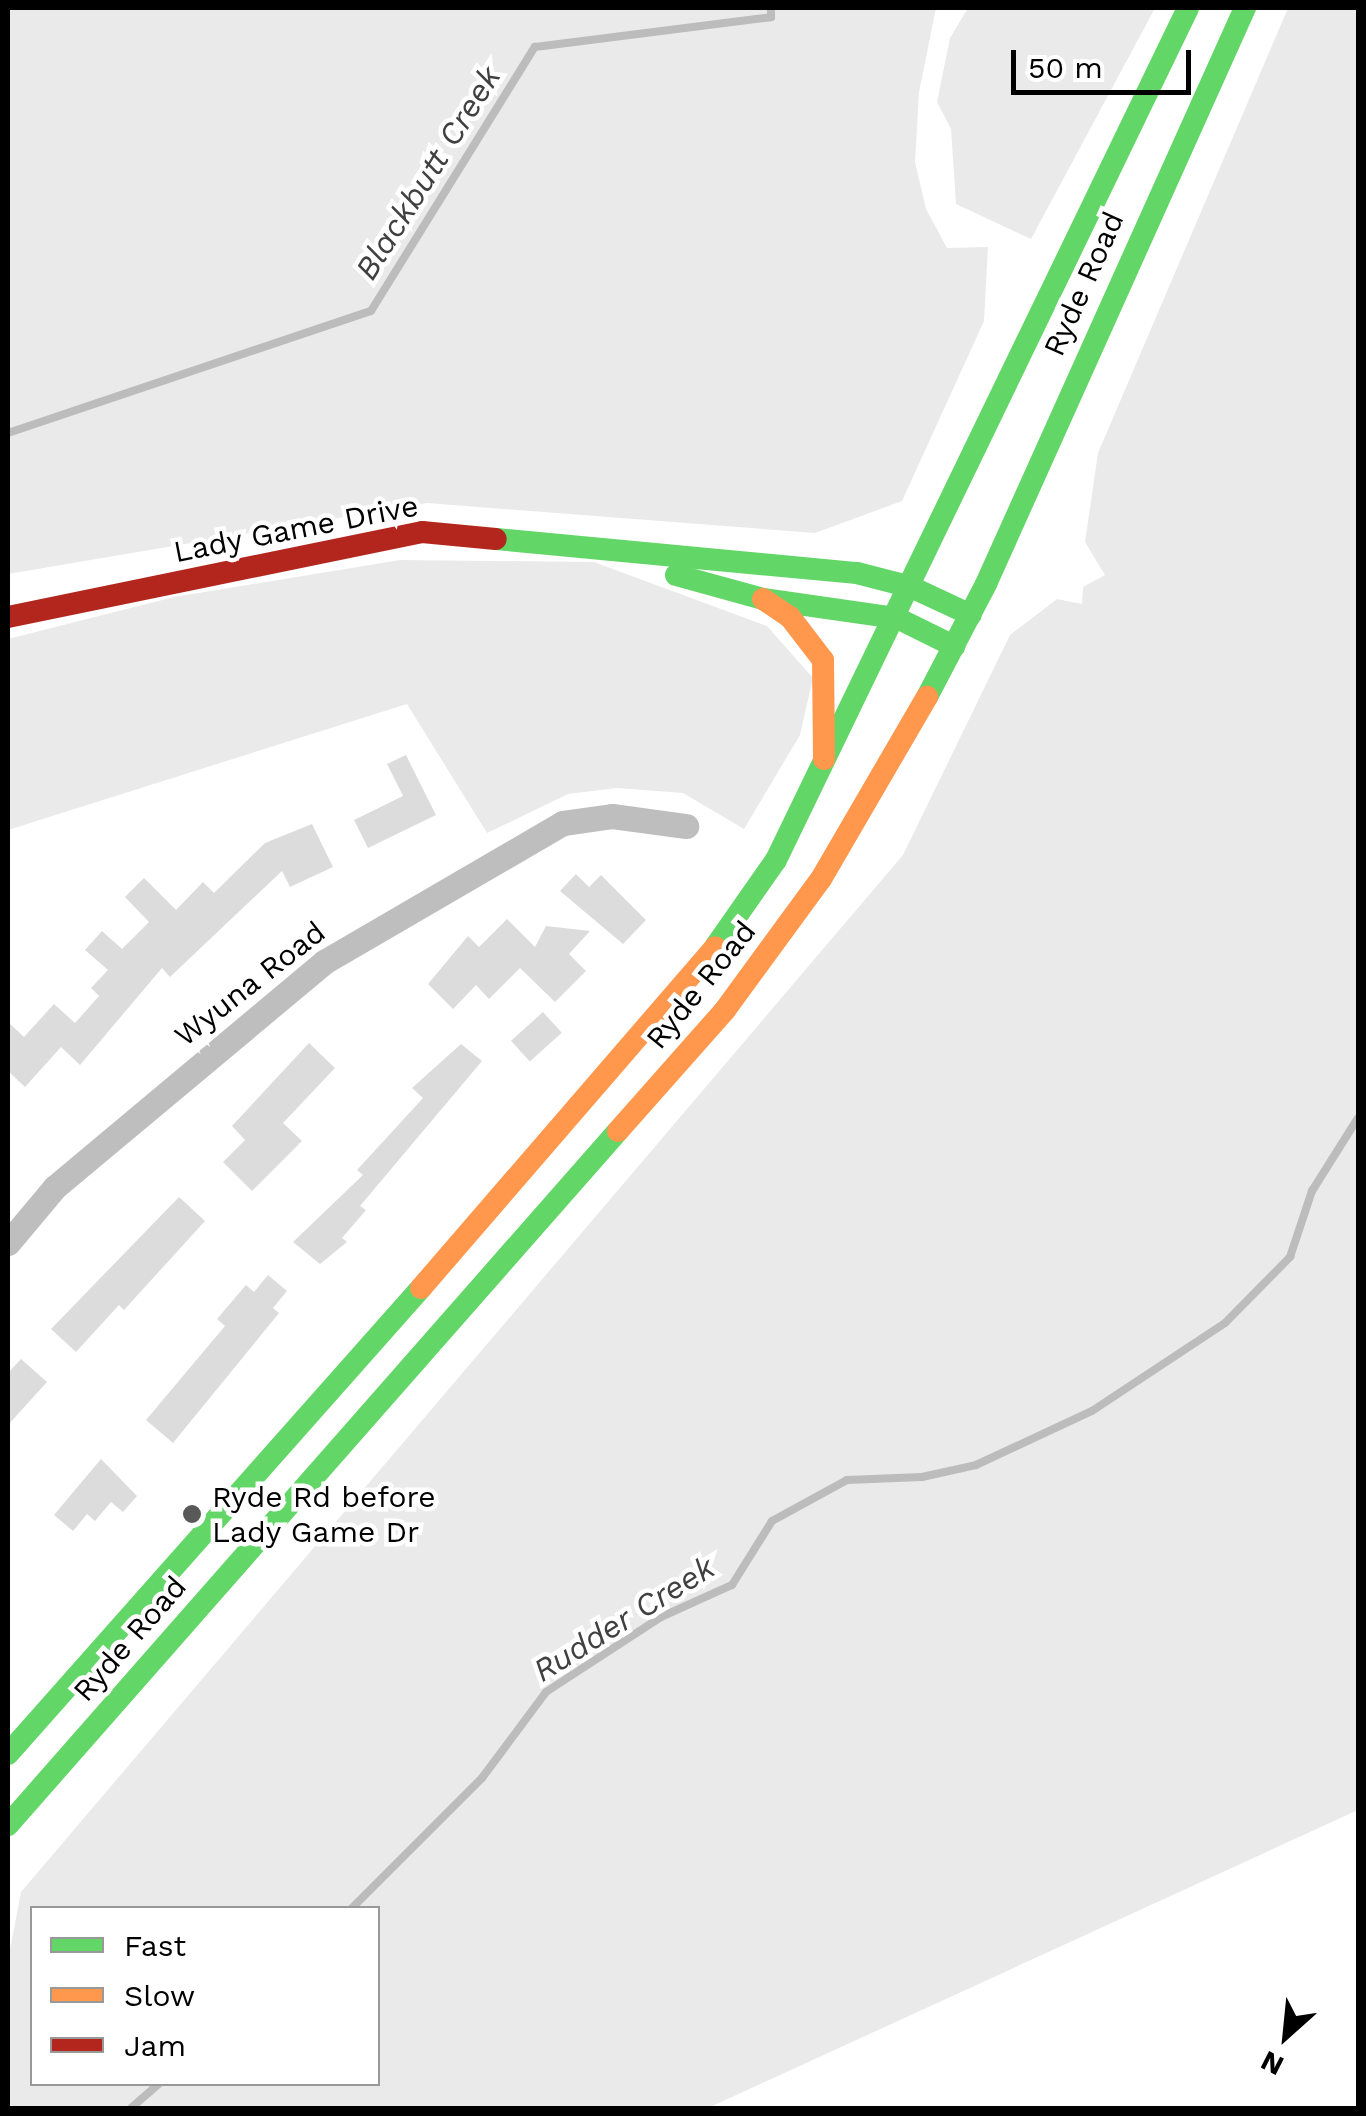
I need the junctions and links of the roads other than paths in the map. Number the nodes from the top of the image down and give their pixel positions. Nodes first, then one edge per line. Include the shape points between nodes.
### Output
1 (1245, 8) edge
2 (1185, 14) edge
3 (597, 552) junction
4 (911, 587) junction
5 (763, 600) junction
6 (970, 614) junction
7 (8, 617) edge
8 (897, 618) junction
9 (954, 646) junction
10 (824, 768) junction
11 (686, 826) dead end
12 (8, 1243) edge
13 (8, 1754) edge
14 (8, 1825) edge

1 - 6 main road, Ryde Road
2 - 4 main road, Ryde Road
3 - 4 main road, Lady Game Drive via 857,573
3 - 5 main road, Lady Game Drive
3 - 7 main road, Lady Game Drive via 502,536 422,532
4 - 6 main road, Lady Game Drive
4 - 8 main road, Ryde Road
5 - 8 main road, Lady Game Drive
5 - 10 main road via 790,617 824,660
6 - 9 main road, Ryde Road
8 - 9 main road, Lady Game Drive
8 - 10 main road, Ryde Road
9 - 14 main road, Ryde Road via 889,770 821,879 725,1010
10 - 13 main road, Ryde Road via 776,860 691,982
11 - 12 street, Wyuna Road via 612,816 563,823 324,962 54,1187

